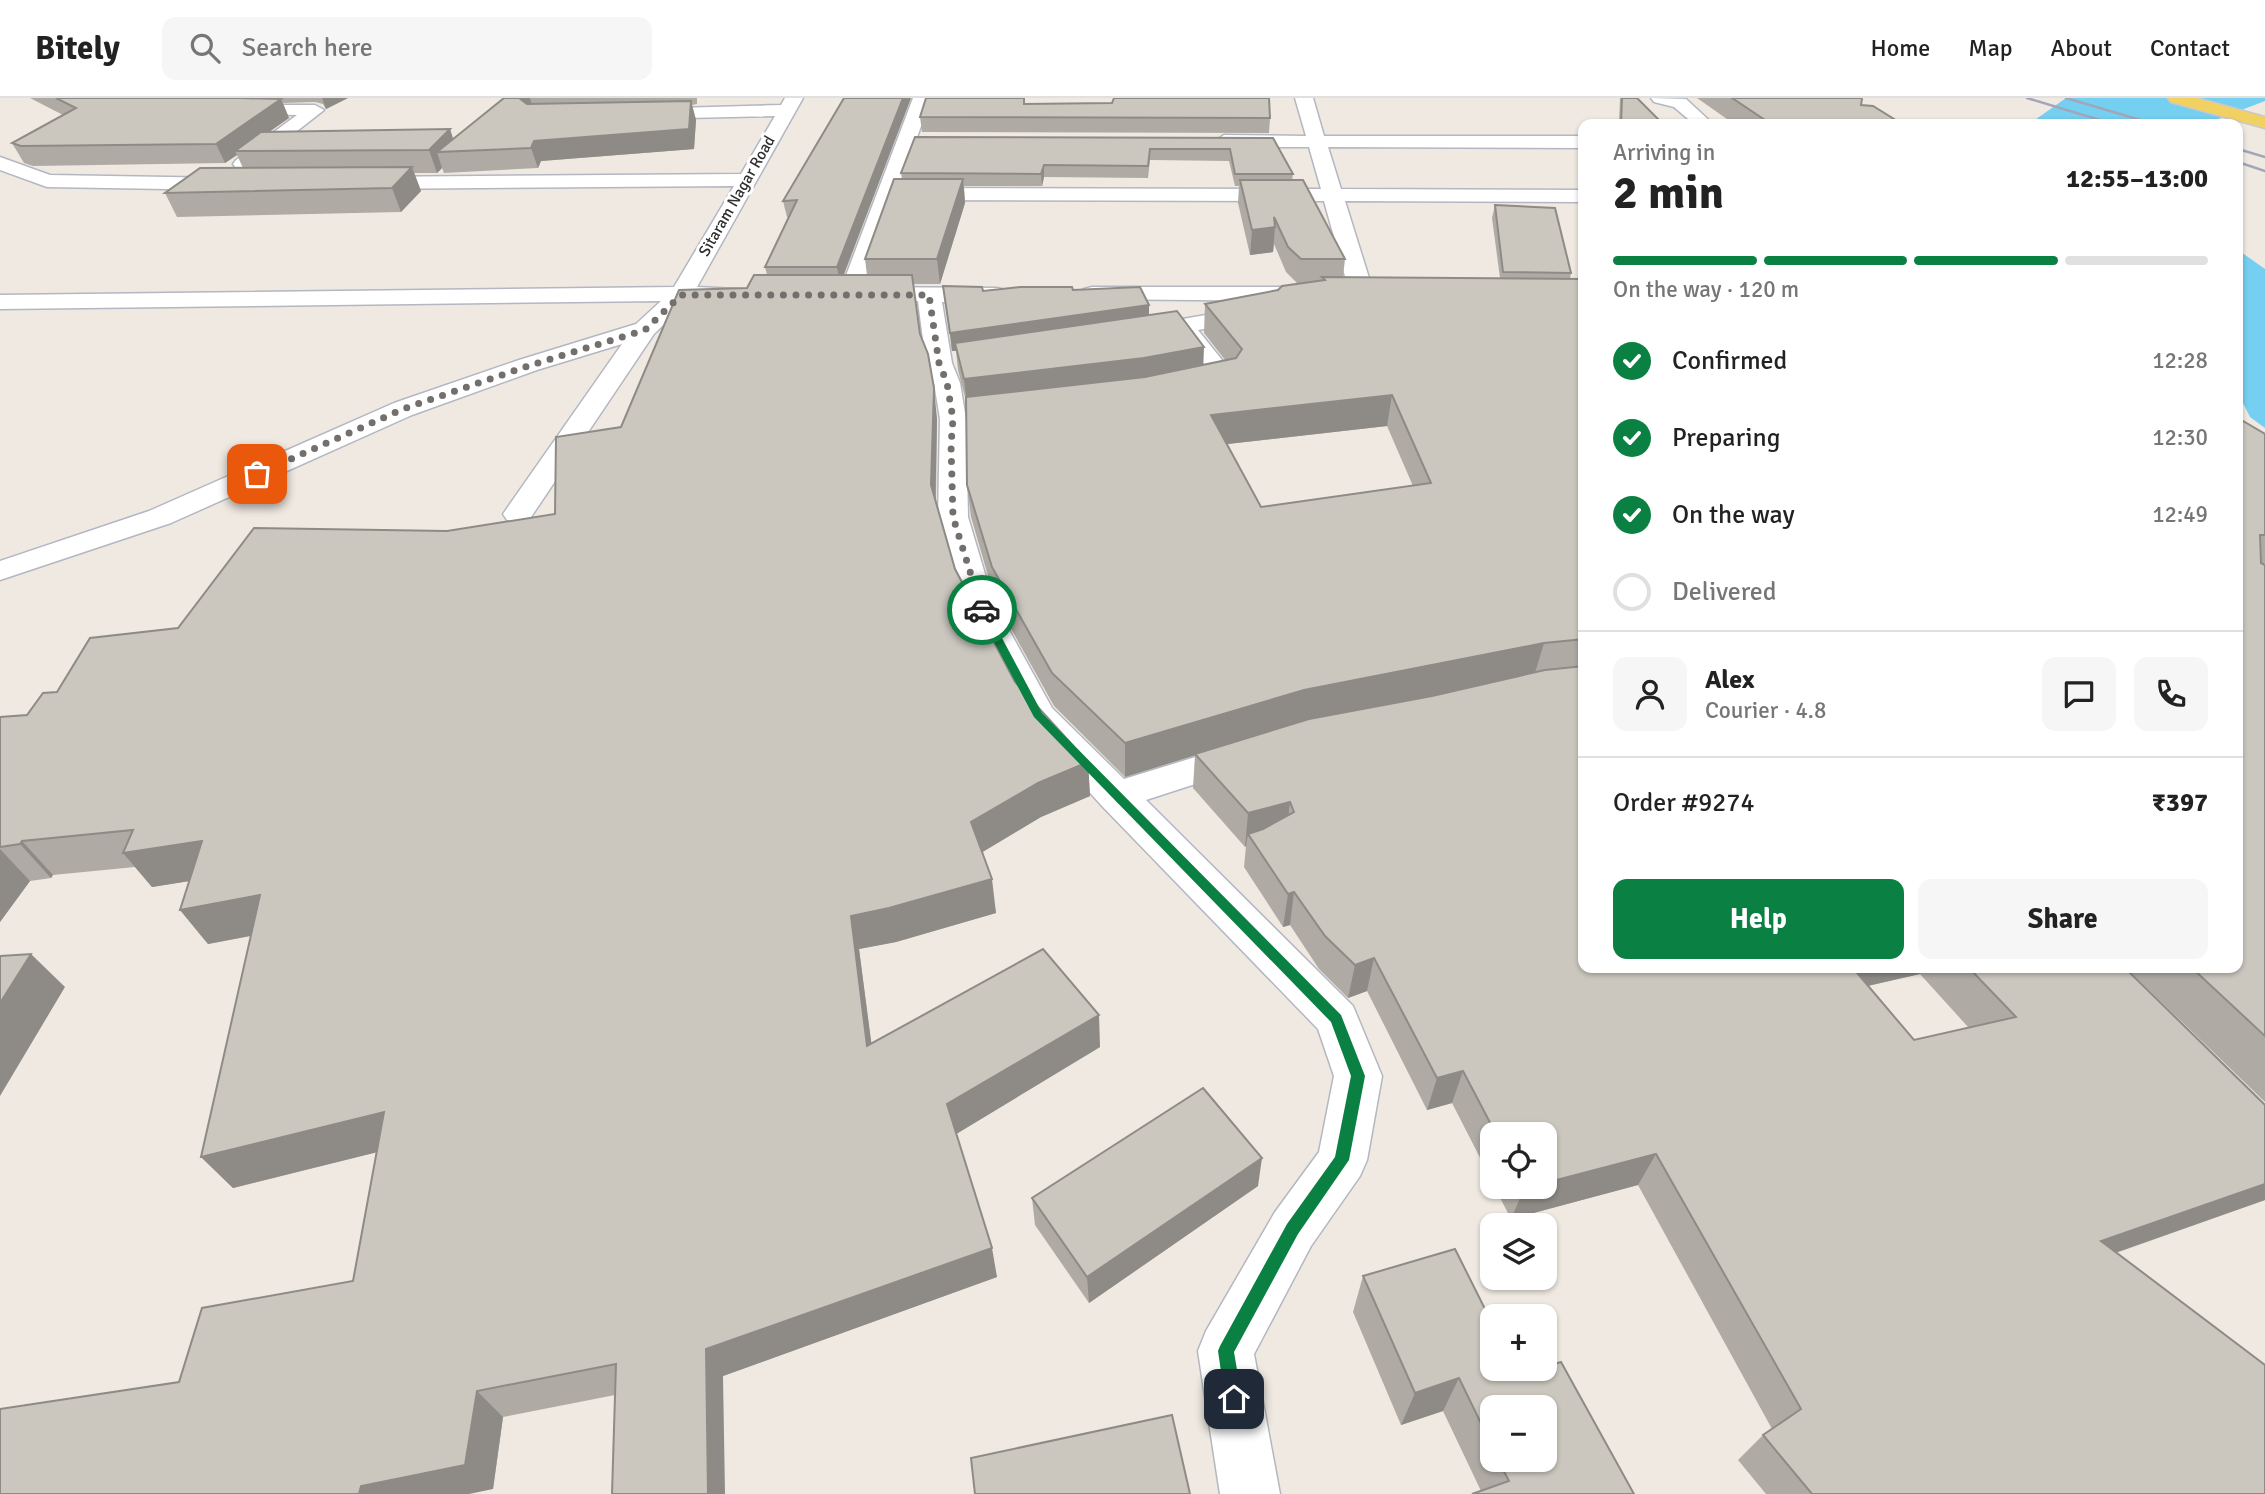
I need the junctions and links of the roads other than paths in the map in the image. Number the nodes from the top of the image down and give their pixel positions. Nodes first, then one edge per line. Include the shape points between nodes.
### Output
1 (331, 98) edge
2 (922, 98) edge
3 (1304, 98) edge
4 (1660, 98) edge
5 (2177, 98) edge
6 (2205, 98) edge
7 (2231, 98) edge
8 (790, 104) edge
9 (2265, 107) edge
10 (255, 110) edge
11 (316, 110) junction
12 (618, 114) edge
13 (2265, 115) edge
14 (1698, 119) edge
15 (2265, 123) edge
16 (1208, 141) edge
17 (1317, 141) junction
18 (1578, 142) edge
19 (0, 163) edge
20 (747, 180) junction
21 (339, 183) edge
22 (216, 184) junction
23 (244, 184) edge
24 (887, 194) junction
25 (1332, 195) junction
26 (1578, 196) edge
27 (1362, 293) junction
28 (746, 294) edge
29 (825, 294) edge
30 (851, 294) junction
31 (1388, 294) edge
32 (681, 295) junction
33 (929, 295) junction
34 (1013, 295) edge
35 (1069, 295) edge
36 (0, 302) edge
37 (1183, 327) junction
38 (645, 330) junction
39 (1117, 337) edge
40 (1168, 392) edge
41 (518, 514) dead end
42 (0, 571) edge
43 (1276, 745) edge
44 (1116, 796) junction
45 (1250, 1494) edge

1 - 11 street
2 - 24 street via 913,140
3 - 17 street
4 - 14 street via 1680,103
5 - 15 main road
6 - 13 main road
7 - 9 main road
8 - 12 street
8 - 20 street, Sitaram Nagar Road
10 - 11 street
11 - 22 street
16 - 17 street
17 - 18 street
17 - 25 street
19 - 22 street via 47,181
20 - 21 street
20 - 32 street, Sitaram Nagar Road
22 - 23 street
24 - 25 street
24 - 30 street
25 - 26 street
25 - 27 street
27 - 31 street
27 - 35 street
27 - 37 street
28 - 32 street
29 - 30 street
30 - 33 street
32 - 36 street via 509,293
32 - 38 street, Sitaram Nagar Road
33 - 34 street
33 - 44 street via 952,361 947,383 966,417 951,445 953,517 977,601 1038,715
37 - 39 street
37 - 40 street via 1225,380
38 - 41 street, Sitaram Nagar Road
38 - 42 street via 403,409 160,517
43 - 44 street
44 - 45 street via 1336,1019 1358,1076 1342,1160 1293,1229 1226,1351

